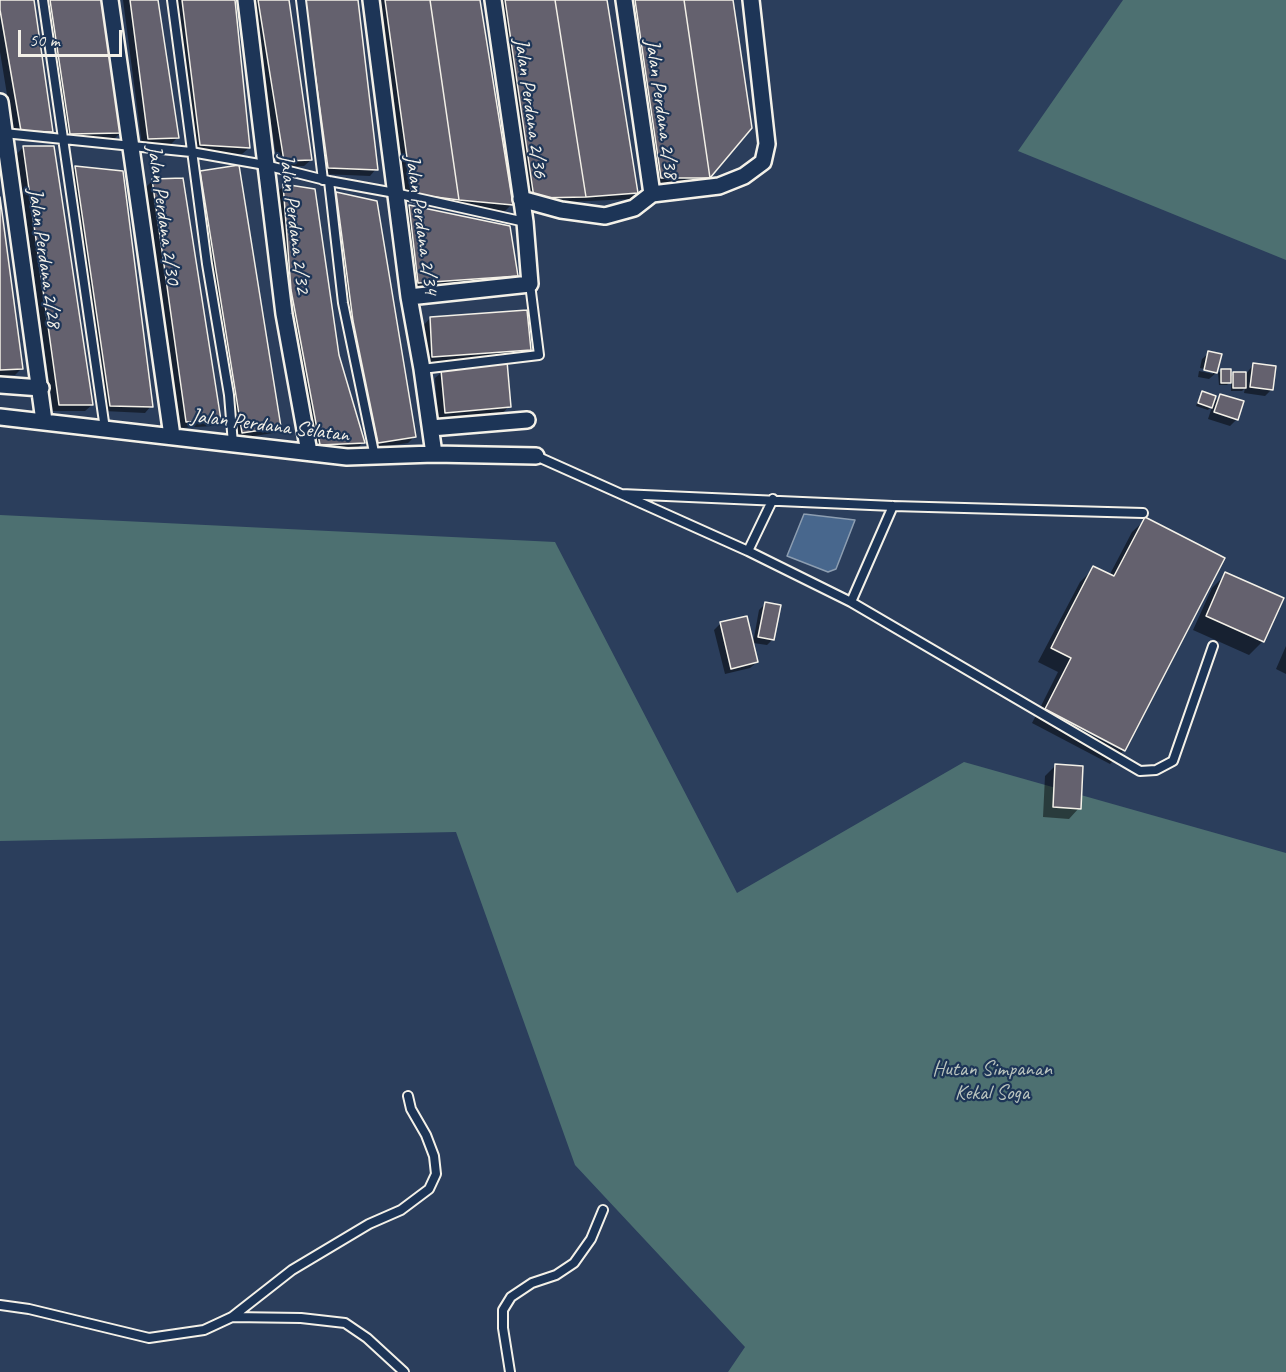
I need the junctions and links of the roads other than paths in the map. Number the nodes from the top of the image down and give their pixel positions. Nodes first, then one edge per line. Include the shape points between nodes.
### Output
1 (43, 0) edge
2 (110, 0) edge
3 (172, 0) edge
4 (246, 0) edge
5 (301, 0) edge
6 (371, 0) edge
7 (494, 0) edge
8 (624, 0) edge
9 (751, 0) edge
10 (0, 102) edge
11 (2, 133) edge
12 (64, 140) junction
13 (132, 146) junction
14 (191, 152) junction
15 (265, 165) junction
16 (326, 180) junction
17 (395, 193) junction
18 (652, 195) junction
19 (521, 199) junction
20 (525, 222) junction
21 (531, 284) junction
22 (409, 297) junction
23 (422, 369) junction
24 (0, 385) edge
25 (41, 387) junction
26 (0, 417) edge
27 (527, 420) dead end
28 (44, 421) junction
29 (431, 428) junction
30 (105, 429) junction
31 (172, 436) junction
32 (233, 444) junction
33 (309, 452) junction
34 (434, 454) junction
35 (536, 456) joint
36 (375, 458) junction
37 (621, 494) junction
38 (773, 499) junction
39 (893, 506) junction
40 (1143, 513) dead end
41 (748, 551) junction
42 (851, 602) junction
43 (1213, 646) dead end
44 (408, 1095) dead end
45 (603, 1210) dead end
46 (0, 1305) edge
47 (232, 1317) junction
48 (404, 1372) edge
49 (510, 1372) edge

1 - 12 lane
2 - 13 street, Jalan Perdana 2/30
3 - 14 lane
4 - 15 street, Jalan Perdana 2/32
5 - 16 lane
6 - 17 street, Jalan Perdana 2/34
7 - 19 street, Jalan Perdana 2/36
8 - 18 street, Jalan Perdana 2/38
9 - 18 street via 767,144 763,162 744,177 719,186
10 - 11 street, Jalan Perdana 2/28
11 - 12 lane
11 - 25 street, Jalan Perdana 2/28
12 - 13 lane
12 - 30 lane
13 - 14 lane
13 - 31 street, Jalan Perdana 2/30
14 - 15 lane
14 - 32 lane via 229,395
15 - 16 lane
15 - 33 street, Jalan Perdana 2/32 via 284,314
16 - 17 lane
16 - 36 lane via 343,303
17 - 20 lane
17 - 22 street, Jalan Perdana 2/34
18 - 19 street, Jalan Perdana 2/38 via 634,208 605,216
19 - 20 street, Jalan Perdana 2/36
20 - 21 street, Jalan Perdana 2/36
21 - 22 street
21 - 23 lane via 539,355
22 - 23 street, Jalan Perdana 2/34
23 - 29 street, Jalan Perdana 2/34
24 - 25 street
25 - 28 street, Jalan Perdana 2/28
26 - 28 street, Jalan Perdana Selatan
27 - 29 street
28 - 30 street, Jalan Perdana Selatan
29 - 34 street, Jalan Perdana 2/34
30 - 31 street, Jalan Perdana Selatan
31 - 32 street, Jalan Perdana Selatan
32 - 33 street, Jalan Perdana Selatan
33 - 36 street, Jalan Perdana Selatan
34 - 35 street, Jalan Perdana Selatan
34 - 36 street, Jalan Perdana Selatan
35 - 37 lane
37 - 38 lane
37 - 41 lane
38 - 39 lane
38 - 41 lane
39 - 40 lane
39 - 42 lane
41 - 42 lane
42 - 43 lane via 1140,771 1156,770 1173,761
44 - 47 lane via 434,1156 436,1174 429,1189 401,1210 369,1224 292,1270
45 - 49 lane via 591,1239 574,1263 556,1275 532,1283 502,1310
46 - 47 lane via 149,1338 204,1330
47 - 48 lane via 345,1323

